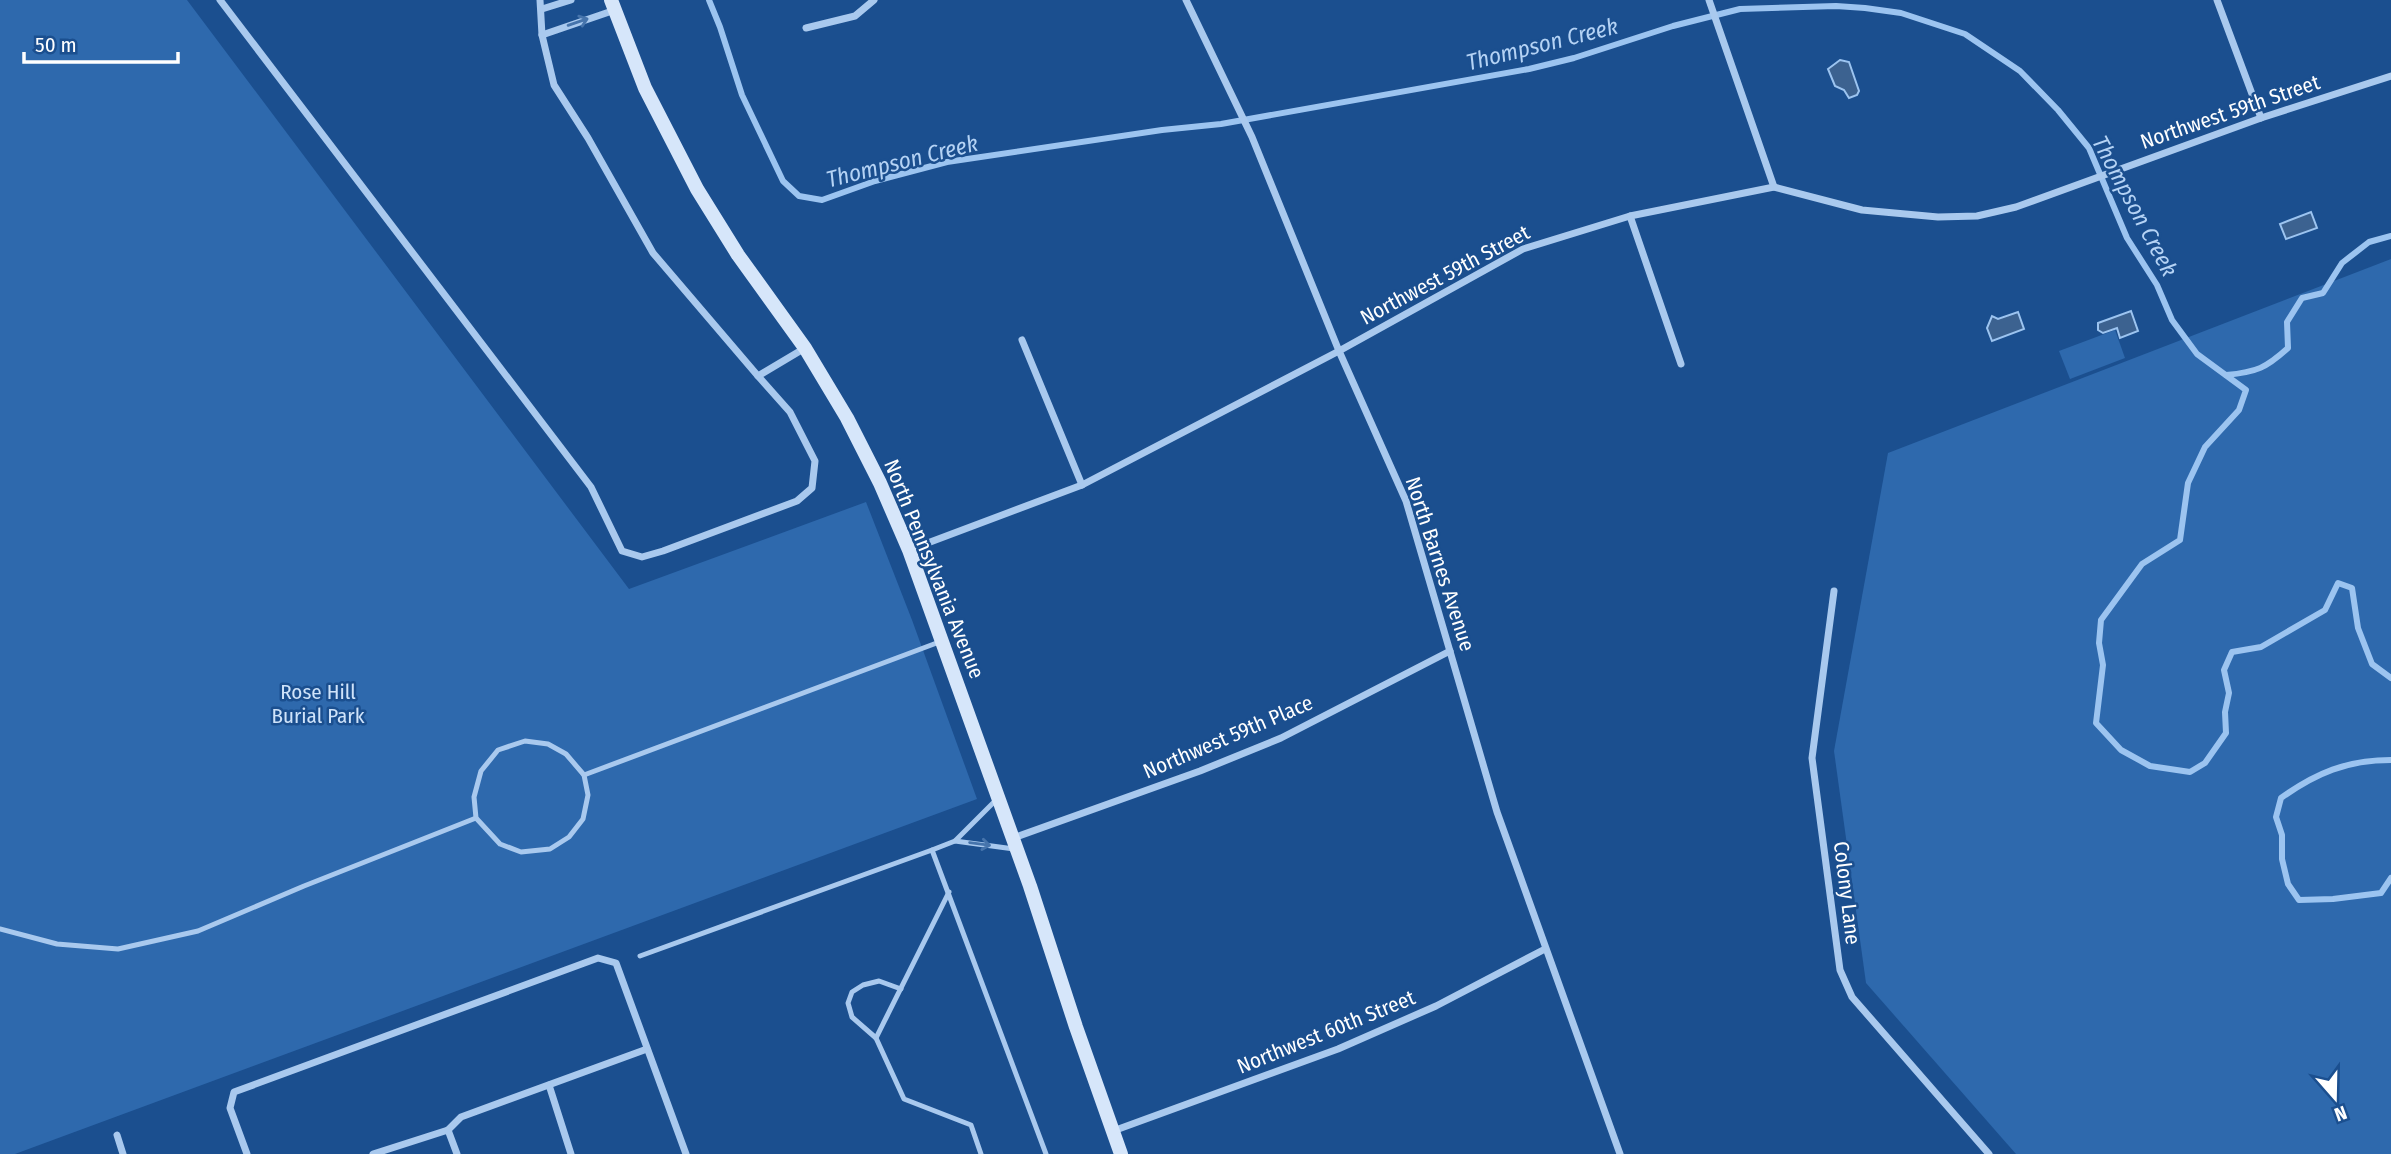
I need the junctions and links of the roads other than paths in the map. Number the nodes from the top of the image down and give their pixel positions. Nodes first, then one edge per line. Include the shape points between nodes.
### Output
1 (220, 0) edge
2 (540, 0) edge
3 (571, 0) edge
4 (874, 0) edge
5 (1186, 0) edge
6 (1709, 0) edge
7 (2217, 0) edge
8 (613, 5) edge
9 (542, 9) junction
10 (806, 28) dead end
11 (542, 35) junction
12 (2391, 76) edge
13 (2261, 118) junction
14 (1774, 187) junction
15 (1630, 216) junction
16 (1021, 340) dead end
17 (805, 348) junction
18 (1339, 351) junction
19 (1681, 365) dead end
20 (758, 376) junction
21 (1082, 485) junction
22 (909, 550) junction
23 (1834, 591) dead end
24 (942, 641) junction
25 (1450, 651) junction
26 (584, 775) junction
27 (998, 798) junction
28 (476, 818) junction
29 (956, 841) junction
30 (1015, 844) junction
31 (932, 850) junction
32 (949, 892) junction
33 (0, 929) edge
34 (1545, 949) junction
35 (640, 957) dead end
36 (901, 989) junction
37 (876, 1038) junction
38 (647, 1049) junction
39 (549, 1085) junction
40 (448, 1130) junction
41 (1113, 1131) junction
42 (117, 1135) dead end
43 (1986, 1152) edge
44 (123, 1154) edge
45 (247, 1154) edge
46 (373, 1154) edge
47 (457, 1154) edge
48 (572, 1154) edge
49 (686, 1154) edge
50 (981, 1154) edge
51 (1046, 1154) edge
52 (1121, 1154) edge
53 (1620, 1154) edge

1 - 20 street via 591,487 622,551 642,558 797,501 812,488 815,461 790,412
2 - 9 street
3 - 9 street
4 - 10 street via 855,16
5 - 18 street, North Barnes Avenue via 1252,137
6 - 14 street
7 - 13 street
11 -> 8 street
8 - 17 main road, North Pennsylvania Avenue via 645,88 697,189
9 - 11 street
11 - 20 street via 554,85 653,253
12 - 13 street, Northwest 59th Street
13 - 14 street, Northwest 59th Street via 2016,207 1977,216 1862,210
14 - 15 street, Northwest 59th Street
15 - 18 street, Northwest 59th Street via 1522,249
15 - 19 street
16 - 21 street
17 - 20 street
17 - 22 main road, North Pennsylvania Avenue via 847,418
18 - 21 street, Northwest 59th Street
18 - 25 street, North Barnes Avenue via 1406,501
21 - 22 street, Northwest 59th Street
22 - 24 main road, North Pennsylvania Avenue
23 - 43 street, Colony Lane via 1812,758 1840,970 1852,998
24 - 26 lane
24 - 27 main road, North Pennsylvania Avenue
25 - 30 street, Northwest 59th Place via 1281,738
25 - 34 street, North Barnes Avenue via 1497,812
26 - 28 lane via 566,754 548,744 525,741 498,750 481,771 474,797
26 - 28 lane via 588,795 583,819 569,837 550,849 521,852 500,844
27 - 29 lane
27 - 30 main road, North Pennsylvania Avenue
28 - 33 lane via 198,931 118,949 57,944
29 -> 30 lane
29 - 31 lane
30 - 41 main road, North Pennsylvania Avenue
31 - 32 lane
31 - 35 lane
32 - 36 lane
32 - 51 lane
34 - 41 street, Northwest 60th Street via 1436,1006 1338,1049
34 - 53 street, North Barnes Avenue
36 - 37 lane
36 - 37 lane via 879,981 852,992 848,1003 852,1017
37 - 50 lane via 904,1099 971,1125
38 - 39 street
38 - 45 street via 616,963 598,958 234,1093 230,1108
38 - 49 street
39 - 40 street via 461,1117
39 - 48 street
40 - 46 street
40 - 47 street
41 - 52 main road, North Pennsylvania Avenue
42 - 44 street

